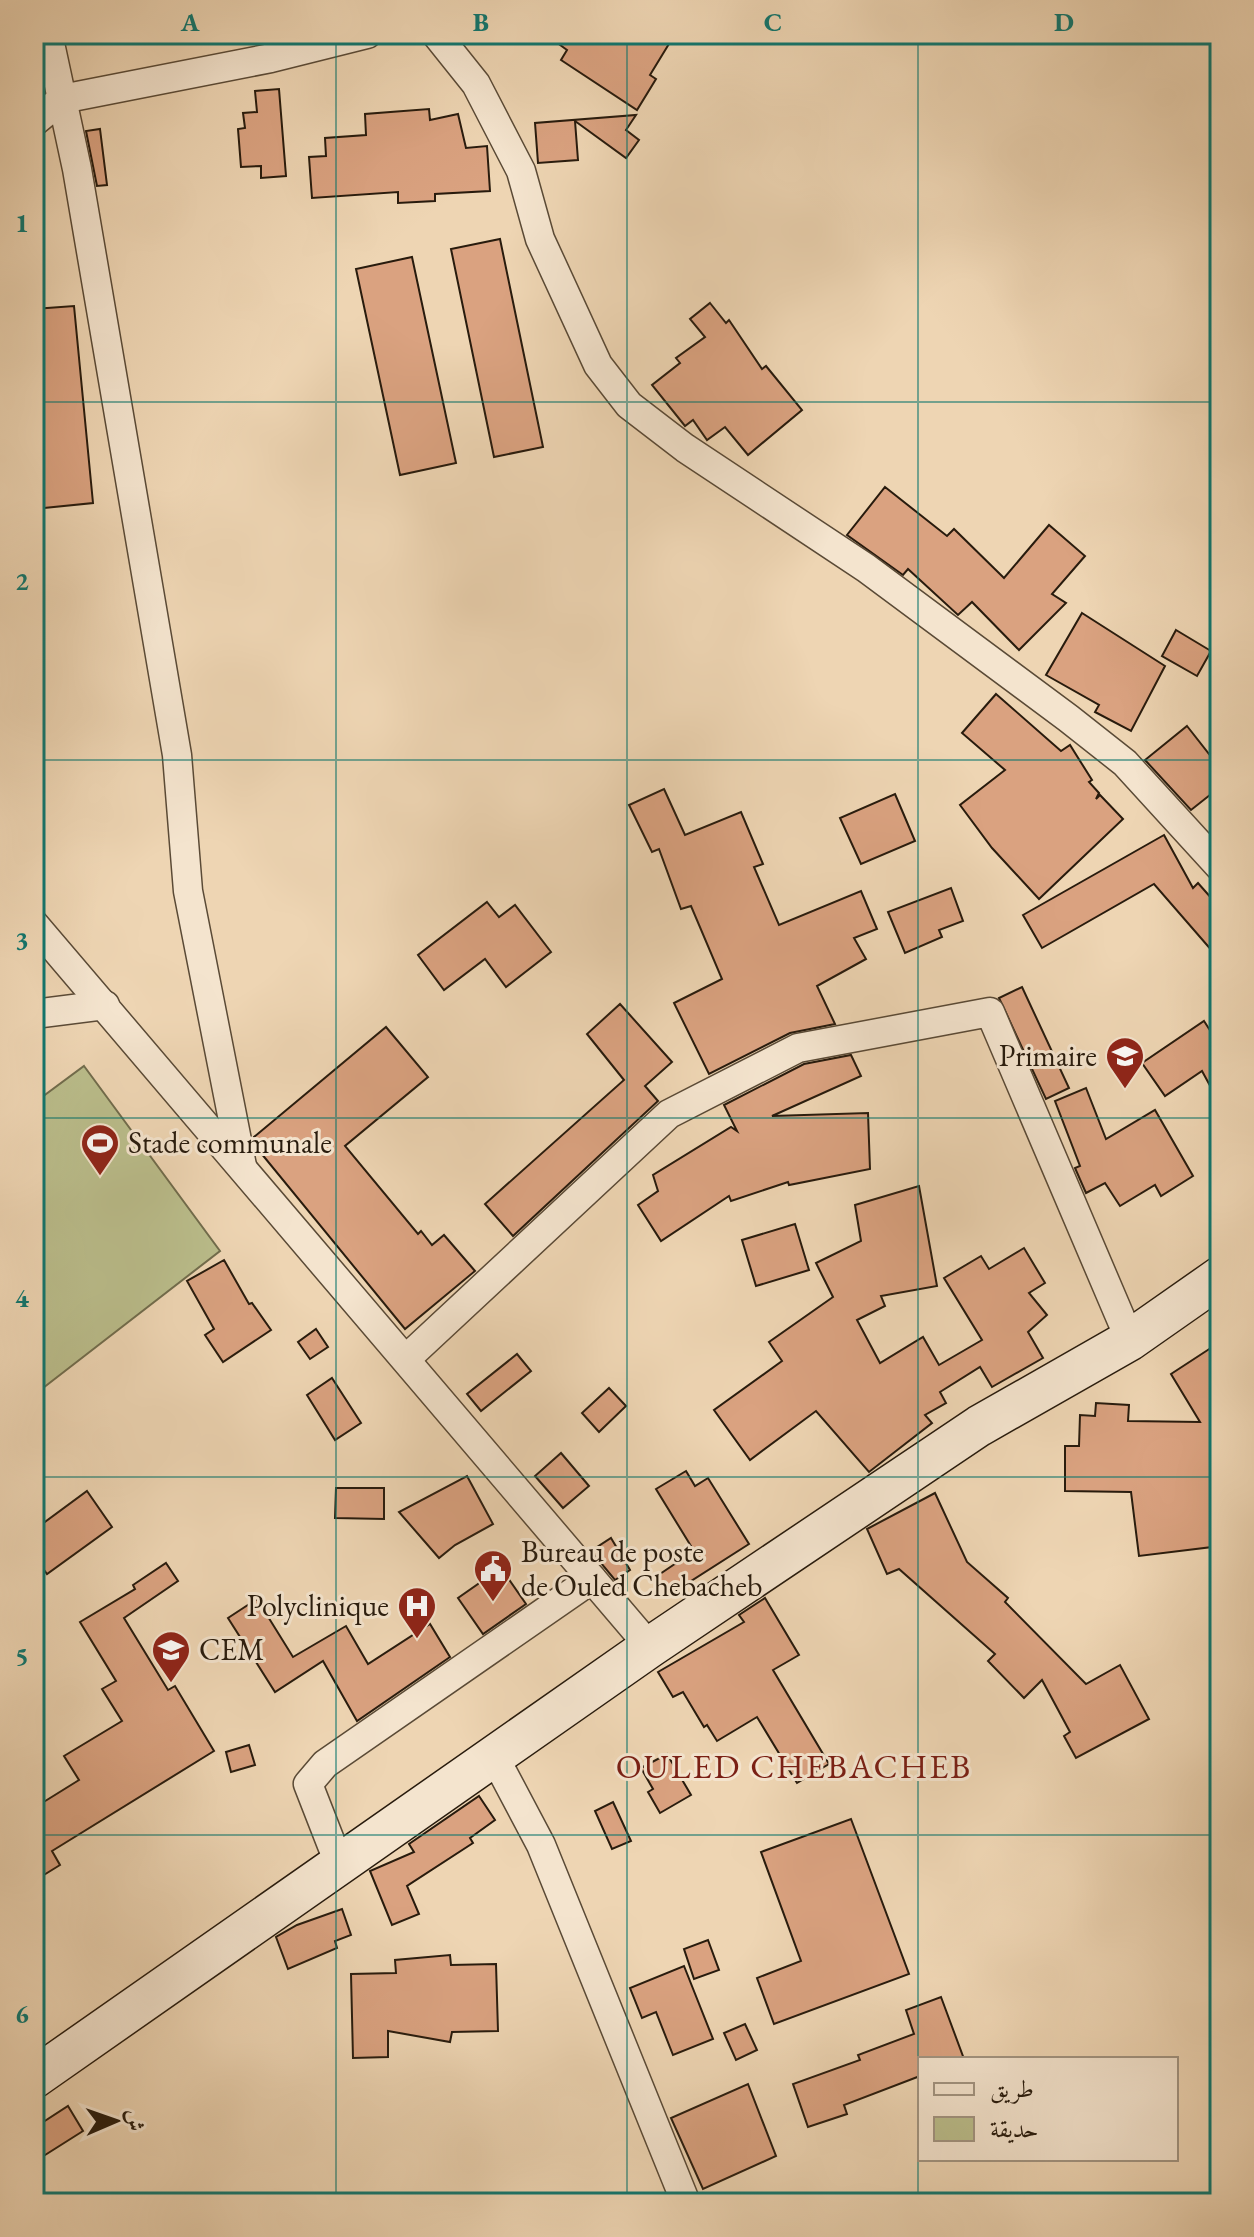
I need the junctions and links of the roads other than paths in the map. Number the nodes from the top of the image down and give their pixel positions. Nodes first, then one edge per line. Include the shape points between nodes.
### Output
1 (48, 34) edge
2 (367, 34) edge
3 (436, 34) edge
4 (62, 99) junction
5 (34, 122) edge
6 (1220, 867) edge
7 (34, 924) edge
8 (105, 1005) junction
9 (34, 1014) edge
10 (242, 1166) junction
11 (1220, 1277) edge
12 (1130, 1340) junction
13 (406, 1359) junction
14 (592, 1579) junction
15 (650, 1647) junction
16 (495, 1758) junction
17 (340, 1866) junction
18 (34, 2078) edge
19 (686, 2203) edge

1 - 4 street
2 - 4 street
3 - 6 street via 476,84 515,159 540,239 598,365 629,405 866,568 1068,718 1125,763
4 - 5 street
4 - 10 street via 177,755 188,891
7 - 8 street
8 - 9 street
8 - 10 street
10 - 13 street
11 - 12 main road
12 - 13 street via 990,1012 798,1048 669,1114
12 - 15 main road via 979,1426
13 - 14 street
14 - 15 street
14 - 17 street via 325,1764 308,1784
15 - 16 main road
16 - 17 main road
16 - 19 street via 541,1845
17 - 18 main road

